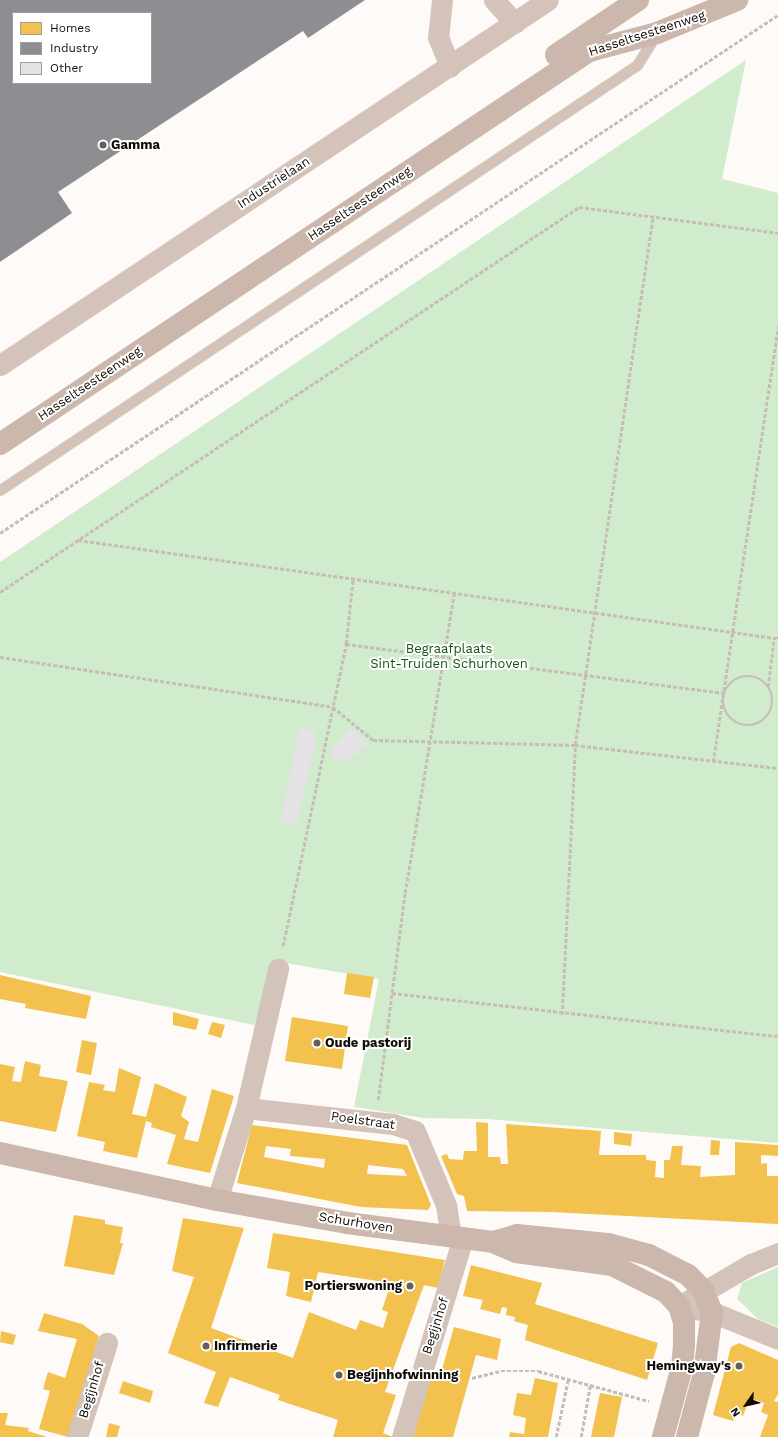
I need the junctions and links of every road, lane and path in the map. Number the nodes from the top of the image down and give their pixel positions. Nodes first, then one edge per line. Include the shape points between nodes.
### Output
1 (442, 0) edge
2 (494, 0) edge
3 (548, 0) edge
4 (638, 0) edge
5 (737, 0) edge
6 (778, 15) edge
7 (515, 22) junction
8 (657, 33) junction
9 (450, 67) junction
10 (653, 216) junction
11 (778, 233) edge
12 (778, 327) edge
13 (0, 365) edge
14 (0, 426) edge
15 (0, 444) edge
16 (0, 490) edge
17 (0, 533) edge
18 (78, 540) junction
19 (353, 579) junction
20 (0, 592) edge
21 (454, 594) junction
22 (595, 615) junction
23 (733, 633) junction
24 (774, 638) junction
25 (778, 638) edge
26 (346, 644) junction
27 (0, 657) edge
28 (445, 657) junction
29 (584, 675) junction
30 (768, 687) junction
31 (724, 693) junction
32 (333, 707) junction
33 (431, 739) junction
34 (575, 745) junction
35 (713, 762) junction
36 (778, 768) edge
37 (278, 969) joint
38 (392, 993) junction
39 (562, 1015) junction
40 (778, 1036) edge
41 (378, 1103) dead end
42 (246, 1108) junction
43 (0, 1153) edge
44 (217, 1200) junction
45 (457, 1237) junction
46 (493, 1242) junction
47 (778, 1253) edge
48 (703, 1290) junction
49 (679, 1306) junction
50 (712, 1312) junction
51 (778, 1339) edge
52 (107, 1343) dead end
53 (472, 1378) dead end
54 (568, 1380) junction
55 (590, 1386) junction
56 (671, 1407) junction
57 (77, 1437) edge
58 (402, 1437) edge
59 (556, 1437) edge
60 (581, 1437) edge
61 (663, 1437) edge
62 (687, 1437) edge

1 - 9 street via 438,37
2 - 7 street
3 - 7 street, Industrielaan
4 - 14 main road, Hasseltsesteenweg
5 - 8 main road, Hasseltsesteenweg
6 - 17 path
7 - 9 street, Industrielaan
8 - 15 main road, Hasseltsesteenweg via 589,51
8 - 16 lane via 637,65
9 - 13 street, Industrielaan
10 - 11 path
10 - 18 path via 579,207
10 - 22 path
12 - 23 path
18 - 19 path
18 - 20 path
19 - 21 path
19 - 26 path
21 - 22 path
21 - 28 path
22 - 23 path
22 - 29 path
23 - 24 path
23 - 31 path
24 - 25 path
24 - 30 path
26 - 28 path
26 - 32 path
27 - 32 path
28 - 29 path
28 - 33 path
29 - 31 path
29 - 34 path
30 - 31 path via 755,677 743,676 734,680
30 - 31 path via 773,698 769,715 757,724 746,726 735,723 724,710
31 - 35 path
32 - 33 path via 373,740
32 - 37 path
33 - 34 path
33 - 38 path
34 - 35 path
34 - 39 path
35 - 36 path
37 - 42 street
38 - 39 path
38 - 41 path
39 - 40 path
42 - 44 street
42 - 45 street, Poelstraat via 393,1124 415,1131
43 - 44 main road, Schurhoven
44 - 45 main road, Schurhoven
45 - 46 main road, Schurhoven
45 - 58 street, Begijnhof
46 - 48 main road, Schurhoven via 517,1235 608,1244 667,1264 688,1275
46 - 49 main road via 516,1252 612,1265 655,1284
47 - 48 street
48 - 49 street
48 - 50 main road
49 - 50 street
49 - 56 main road via 684,1322 684,1345
50 - 51 street
50 - 62 main road via 704,1373
52 - 57 street, Begijnhof
53 - 54 path via 501,1371 538,1371
54 - 55 path
54 - 59 path
55 - 56 path
55 - 60 path
56 - 61 main road

